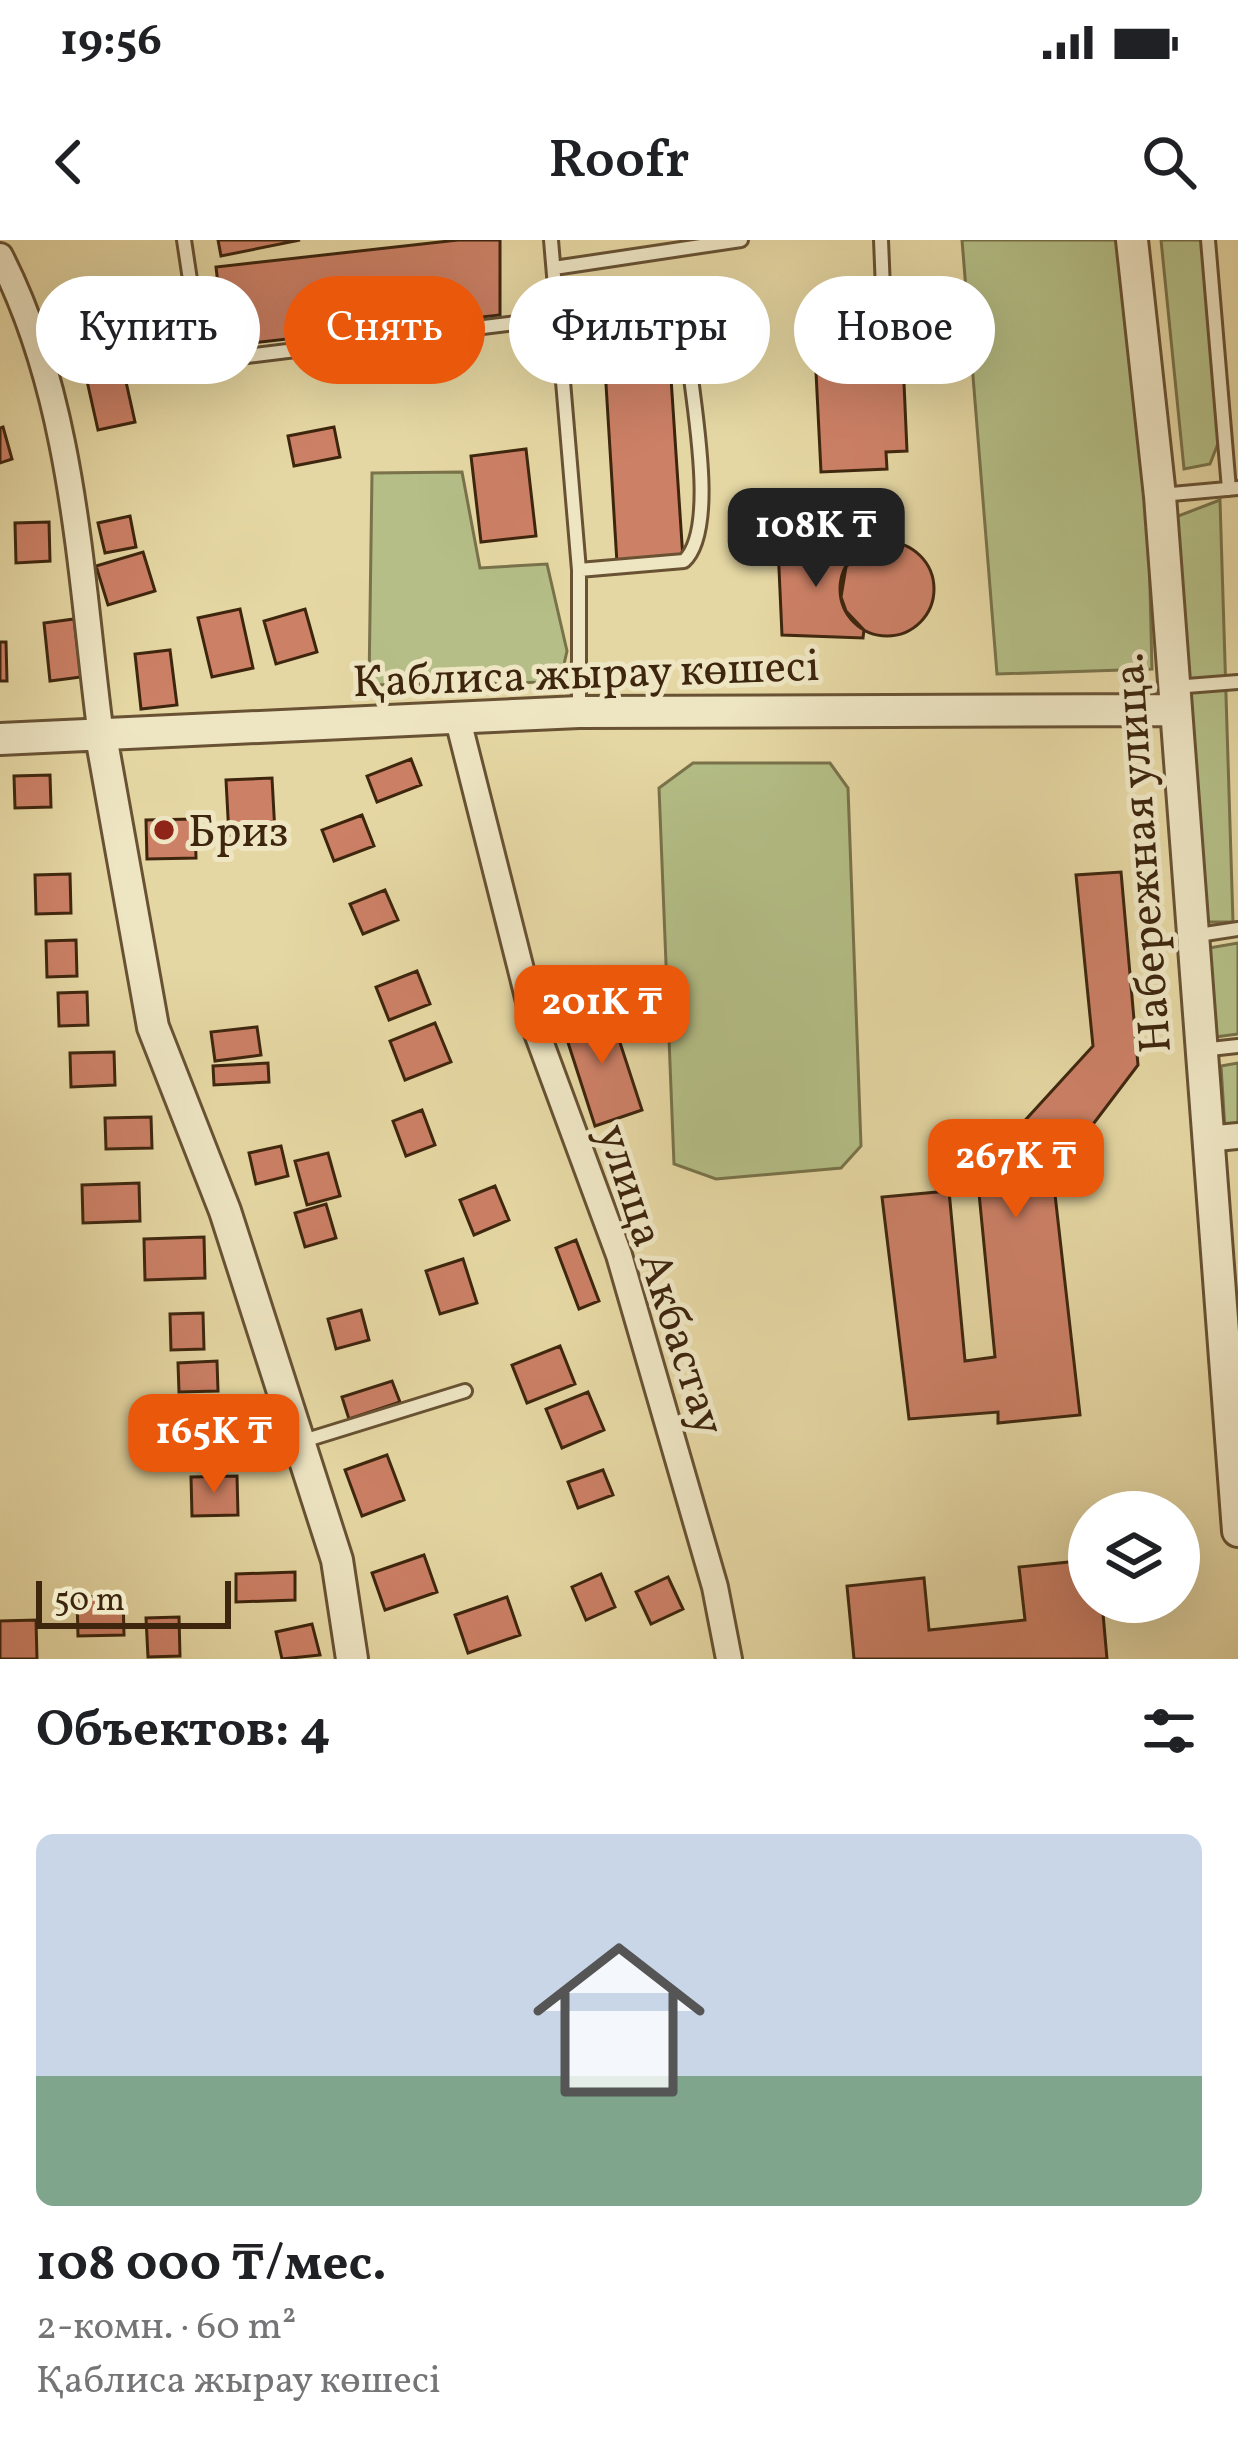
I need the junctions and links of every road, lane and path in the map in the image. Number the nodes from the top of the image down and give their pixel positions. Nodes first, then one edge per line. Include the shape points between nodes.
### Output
1 (184, 240) edge
2 (551, 240) edge
3 (741, 240) edge
4 (881, 240) edge
5 (1132, 240) edge
6 (1208, 240) edge
7 (671, 245) edge
8 (0, 256) edge
9 (554, 268) junction
10 (554, 276) edge
11 (882, 276) edge
12 (509, 323) edge
13 (561, 384) edge
14 (690, 384) edge
15 (1233, 488) edge
16 (1160, 496) junction
17 (579, 570) junction
18 (1238, 682) edge
19 (1173, 699) junction
20 (579, 712) junction
21 (457, 716) junction
22 (100, 736) junction
23 (0, 739) edge
24 (1238, 929) edge
25 (1192, 936) junction
26 (1238, 1046) edge
27 (1200, 1050) junction
28 (1238, 1136) edge
29 (1206, 1139) junction
30 (1230, 1354) edge
31 (465, 1391) dead end
32 (299, 1442) junction
33 (1238, 1528) edge
34 (352, 1659) edge
35 (728, 1659) edge

1 - 12 lane via 200,346 222,359
2 - 9 lane
3 - 7 lane
4 - 11 lane
5 - 16 street, Набережная улица.
6 - 15 lane
7 - 9 lane
8 - 22 street via 28,310 64,451
9 - 10 lane
13 - 17 lane
14 - 17 lane via 700,530 692,554 671,566
15 - 16 lane
16 - 19 street, Набережная улица.
17 - 20 lane
18 - 19 lane
19 - 20 street, Қаблиса жырау көшесі
19 - 25 street, Набережная улица.
20 - 21 street, Қаблиса жырау көшесі
21 - 22 street, Қаблиса жырау көшесі
21 - 35 street, улица Акбастау via 537,1033 620,1255 716,1586
22 - 23 street, Қаблиса жырау көшесі
22 - 32 street via 153,1027 225,1211
24 - 25 lane
25 - 27 street, Набережная улица.
26 - 27 lane
27 - 29 street, Набережная улица.
28 - 29 street
29 - 30 street, Набережная улица.
30 - 33 street, Набережная улица.
31 - 32 lane
32 - 34 street via 337,1560

